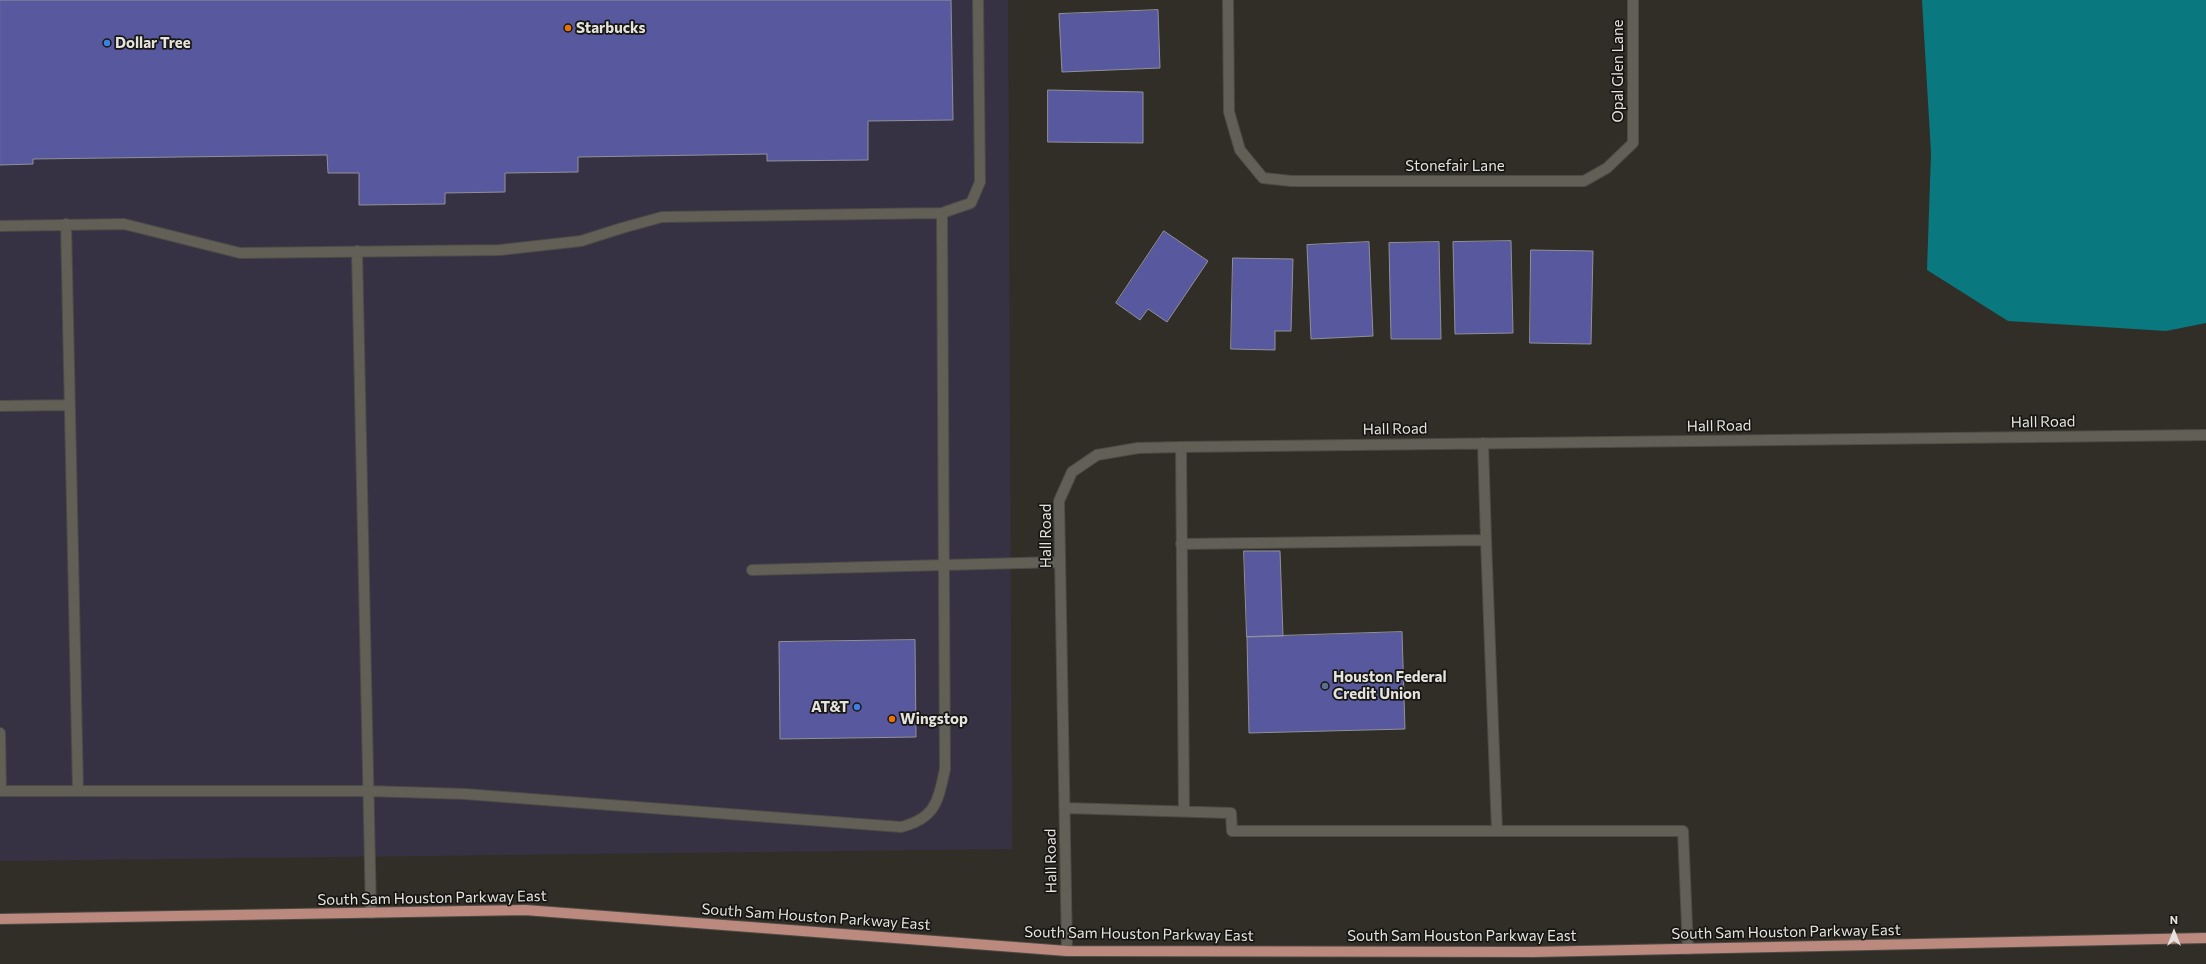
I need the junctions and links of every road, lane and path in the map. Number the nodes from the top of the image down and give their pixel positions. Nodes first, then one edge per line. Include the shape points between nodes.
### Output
1 (978, 0) edge
2 (1228, 0) edge
3 (1633, 0) edge
4 (1633, 143) joint
5 (942, 213) junction
6 (66, 224) junction
7 (0, 226) edge
8 (357, 251) junction
9 (70, 405) junction
10 (0, 406) edge
11 (2206, 435) edge
12 (1483, 443) junction
13 (1181, 447) junction
14 (1486, 540) junction
15 (1181, 544) junction
16 (1060, 562) junction
17 (944, 565) junction
18 (752, 570) dead end
19 (0, 733) edge
20 (0, 791) edge
21 (78, 791) junction
22 (368, 791) junction
23 (1065, 808) junction
24 (1184, 812) junction
25 (1497, 830) junction
26 (371, 913) junction
27 (0, 919) edge
28 (2206, 938) edge
29 (1688, 949) junction
30 (1067, 951) junction

1 - 5 street via 980,182 971,203
2 - 4 street, Stonefair Lane via 1229,112 1240,150 1263,178 1291,181 1584,181 1607,168
3 - 4 street, Opal Glen Lane
5 - 8 street via 662,217 581,241 534,247 500,250
5 - 17 street
6 - 7 street
6 - 8 street via 124,224 240,253
6 - 9 street
8 - 22 street
9 - 10 street
9 - 21 street
11 - 12 street, Hall Road
12 - 13 street, Hall Road
12 - 14 street
13 - 15 street
13 - 16 street, Hall Road via 1138,448 1097,455 1072,472 1060,501
14 - 15 street
14 - 25 street
15 - 24 street
16 - 17 street
16 - 23 street, Hall Road
17 - 18 street
17 - 22 street via 945,769 940,793 930,813 917,823 902,827 472,795
19 - 20 street
20 - 21 street
21 - 22 street
22 - 26 street
23 - 24 street
23 - 30 street, Hall Road
24 - 25 street via 1231,813 1232,830
25 - 29 street via 1683,830
26 - 27 main road, South Sam Houston Parkway East
26 - 30 main road, South Sam Houston Parkway East via 524,910
28 - 29 main road, South Sam Houston Parkway East
29 - 30 main road, South Sam Houston Parkway East via 1533,952

